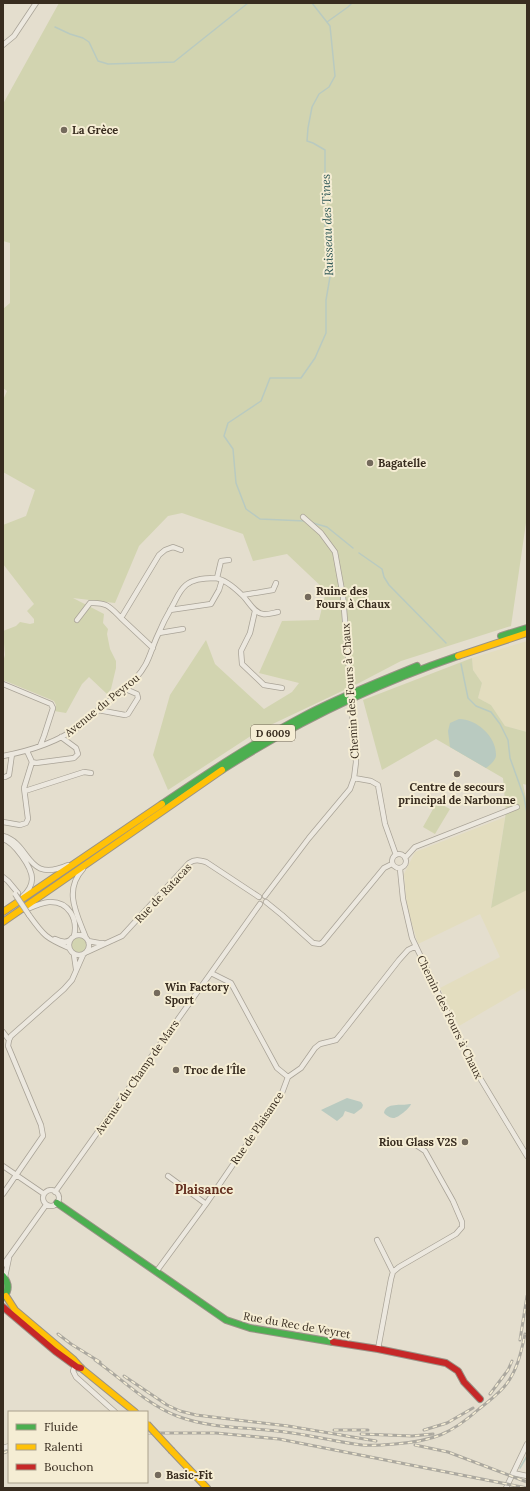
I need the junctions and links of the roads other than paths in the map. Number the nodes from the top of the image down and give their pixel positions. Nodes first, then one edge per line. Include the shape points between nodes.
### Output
1 (36, 3) edge
2 (3, 44) edge
3 (303, 517) dead end
4 (181, 550) dead end
5 (229, 560) dead end
6 (219, 579) junction
7 (276, 583) dead end
8 (243, 596) junction
9 (170, 610) junction
10 (255, 611) junction
11 (278, 612) dead end
12 (121, 618) junction
13 (77, 620) dead end
14 (527, 628) edge
15 (183, 630) dead end
16 (159, 633) junction
17 (527, 633) edge
18 (152, 648) junction
19 (3, 684) edge
20 (123, 688) junction
21 (282, 688) dead end
22 (98, 710) junction
23 (61, 737) junction
24 (40, 746) junction
25 (27, 751) junction
26 (12, 754) junction
27 (3, 756) edge
28 (32, 762) junction
29 (91, 773) dead end
30 (3, 777) edge
31 (354, 778) junction
32 (25, 791) junction
33 (517, 807) dead end
34 (3, 822) edge
35 (3, 836) edge
36 (3, 840) edge
37 (396, 855) junction
38 (406, 858) junction
39 (79, 860) junction
40 (92, 860) junction
41 (392, 864) junction
42 (400, 869) junction
43 (3, 877) edge
44 (3, 880) edge
45 (16, 893) junction
46 (262, 896) junction
47 (266, 902) junction
48 (14, 904) junction
49 (260, 904) junction
50 (3, 912) edge
51 (31, 915) junction
52 (9, 918) junction
53 (3, 922) edge
54 (72, 938) junction
55 (87, 939) junction
56 (111, 941) junction
57 (416, 946) junction
58 (69, 948) junction
59 (85, 954) junction
60 (74, 955) junction
61 (76, 972) junction
62 (211, 973) junction
63 (3, 1032) edge
64 (9, 1040) junction
65 (288, 1077) junction
66 (413, 1143) dead end
67 (527, 1156) edge
68 (3, 1166) edge
69 (16, 1176) junction
70 (168, 1176) dead end
71 (55, 1192) junction
72 (3, 1194) edge
73 (44, 1194) junction
74 (57, 1203) junction
75 (206, 1204) junction
76 (46, 1205) junction
77 (377, 1240) dead end
78 (10, 1257) junction
79 (3, 1265) edge
80 (156, 1272) junction
81 (393, 1272) junction
82 (4, 1277) edge
83 (4, 1297) edge
84 (3, 1307) edge
85 (378, 1349) junction
86 (75, 1364) junction
87 (480, 1399) dead end
88 (114, 1411) edge
89 (134, 1411) edge
90 (148, 1425) edge
91 (527, 1444) edge
92 (513, 1473) junction
93 (527, 1476) edge
94 (207, 1488) edge
95 (506, 1488) edge

1 - 2 street via 14,36
3 - 31 street, Chemin des Fours à Chaux, bridge via 335,552 343,601 350,683 356,762
4 - 12 street via 173,547 159,555
5 - 6 street via 221,561
6 - 8 street
6 - 9 street, Avenue du Peyrou via 206,578 186,585 180,590
6 - 9 street via 219,590 211,604
7 - 8 street via 273,590
8 - 10 street
9 - 16 street, Avenue du Peyrou
10 - 11 street via 264,615
10 - 21 street via 250,633 241,651 242,664 264,685
12 - 13 street via 106,604 90,603
12 - 18 street
14 - 39 main road, D 6009 via 452,652 398,673 304,716 238,753
15 - 16 street
16 - 18 street, Avenue du Peyrou
17 - 40 main road, D 6009 via 423,668 317,717 220,772
18 - 20 street, Avenue du Peyrou via 143,671
19 - 24 street via 52,704 53,708
20 - 22 street, Avenue du Peyrou
20 - 22 street via 137,694 138,698 128,714
22 - 23 street, Avenue du Peyrou
23 - 24 street, Avenue du Peyrou
23 - 28 street via 76,748 78,754 74,758
24 - 25 street, Avenue du Peyrou
25 - 26 street, Avenue du Peyrou
25 - 28 street
26 - 27 street, Avenue du Peyrou
26 - 30 street via 9,775
28 - 32 street
29 - 32 street via 84,772
31 - 37 street via 378,785 385,824
31 - 46 street via 344,797
32 - 34 street via 28,819 26,823 20,825
33 - 38 street via 415,847
35 - 39 street via 17,843 28,859 44,869 61,868
36 - 48 street via 13,844 32,879 25,894
37 - 38 street
37 - 41 street
38 - 42 street via 406,864
39 - 48 main road, D 6009
40 - 52 main road, D 6009
40 - 55 street via 78,874 72,891 74,905
41 - 42 street
41 - 47 street via 384,868 320,944 313,943
42 - 57 street, Chemin des Fours à Chaux via 408,925
43 - 45 street
44 - 45 street
45 - 51 street, bridge
46 - 47 street
46 - 49 street via 258,901
46 - 56 street, Rue de Ratacas via 206,862 194,860 122,936
47 - 49 street
48 - 50 main road, D 6009
49 - 62 street, Avenue du Champ de Mars
51 - 54 street via 51,938 68,941
51 - 58 street via 43,935
52 - 53 main road, D 6009
52 - 54 street via 32,906 48,902 57,903 66,907 73,915 76,928
54 - 55 street via 79,935
54 - 58 street
55 - 56 street via 99,943
55 - 59 street via 89,945
56 - 59 street, Rue de Ratacas
57 - 65 street, Rue de Plaisance via 399,960 342,1034 336,1040 320,1044 301,1068
57 - 67 street, Chemin des Fours à Chaux via 474,1068
58 - 60 street
59 - 60 street
59 - 61 street
60 - 61 street
61 - 64 street via 64,989
62 - 65 street via 231,983 277,1068
62 - 71 street, Avenue du Champ de Mars
63 - 64 street
64 - 69 street via 8,1046 41,1125 43,1136
65 - 75 street, Rue de Plaisance via 282,1093
66 - 81 street via 425,1151 453,1201 462,1227 456,1234
68 - 69 street
69 - 72 street
69 - 73 street
70 - 75 street
71 - 73 street via 49,1191
71 - 74 street via 58,1196
73 - 76 street via 43,1201
74 - 76 street via 52,1206
74 - 80 main road, Rue du Rec de Veyret
75 - 80 street, Rue de Plaisance
76 - 78 street
77 - 81 street
78 - 79 street
78 - 82 street
80 - 85 main road, Rue du Rec de Veyret via 217,1315 233,1323
81 - 85 street
82 - 83 main road via 8,1290
83 - 86 main road
84 - 86 main road
85 - 87 main road, Rue du Rec de Veyret via 446,1363 458,1370 464,1382
86 - 88 street via 73,1371 76,1377
86 - 89 main road
90 - 94 main road, bridge
91 - 92 street
92 - 93 street
92 - 95 street

